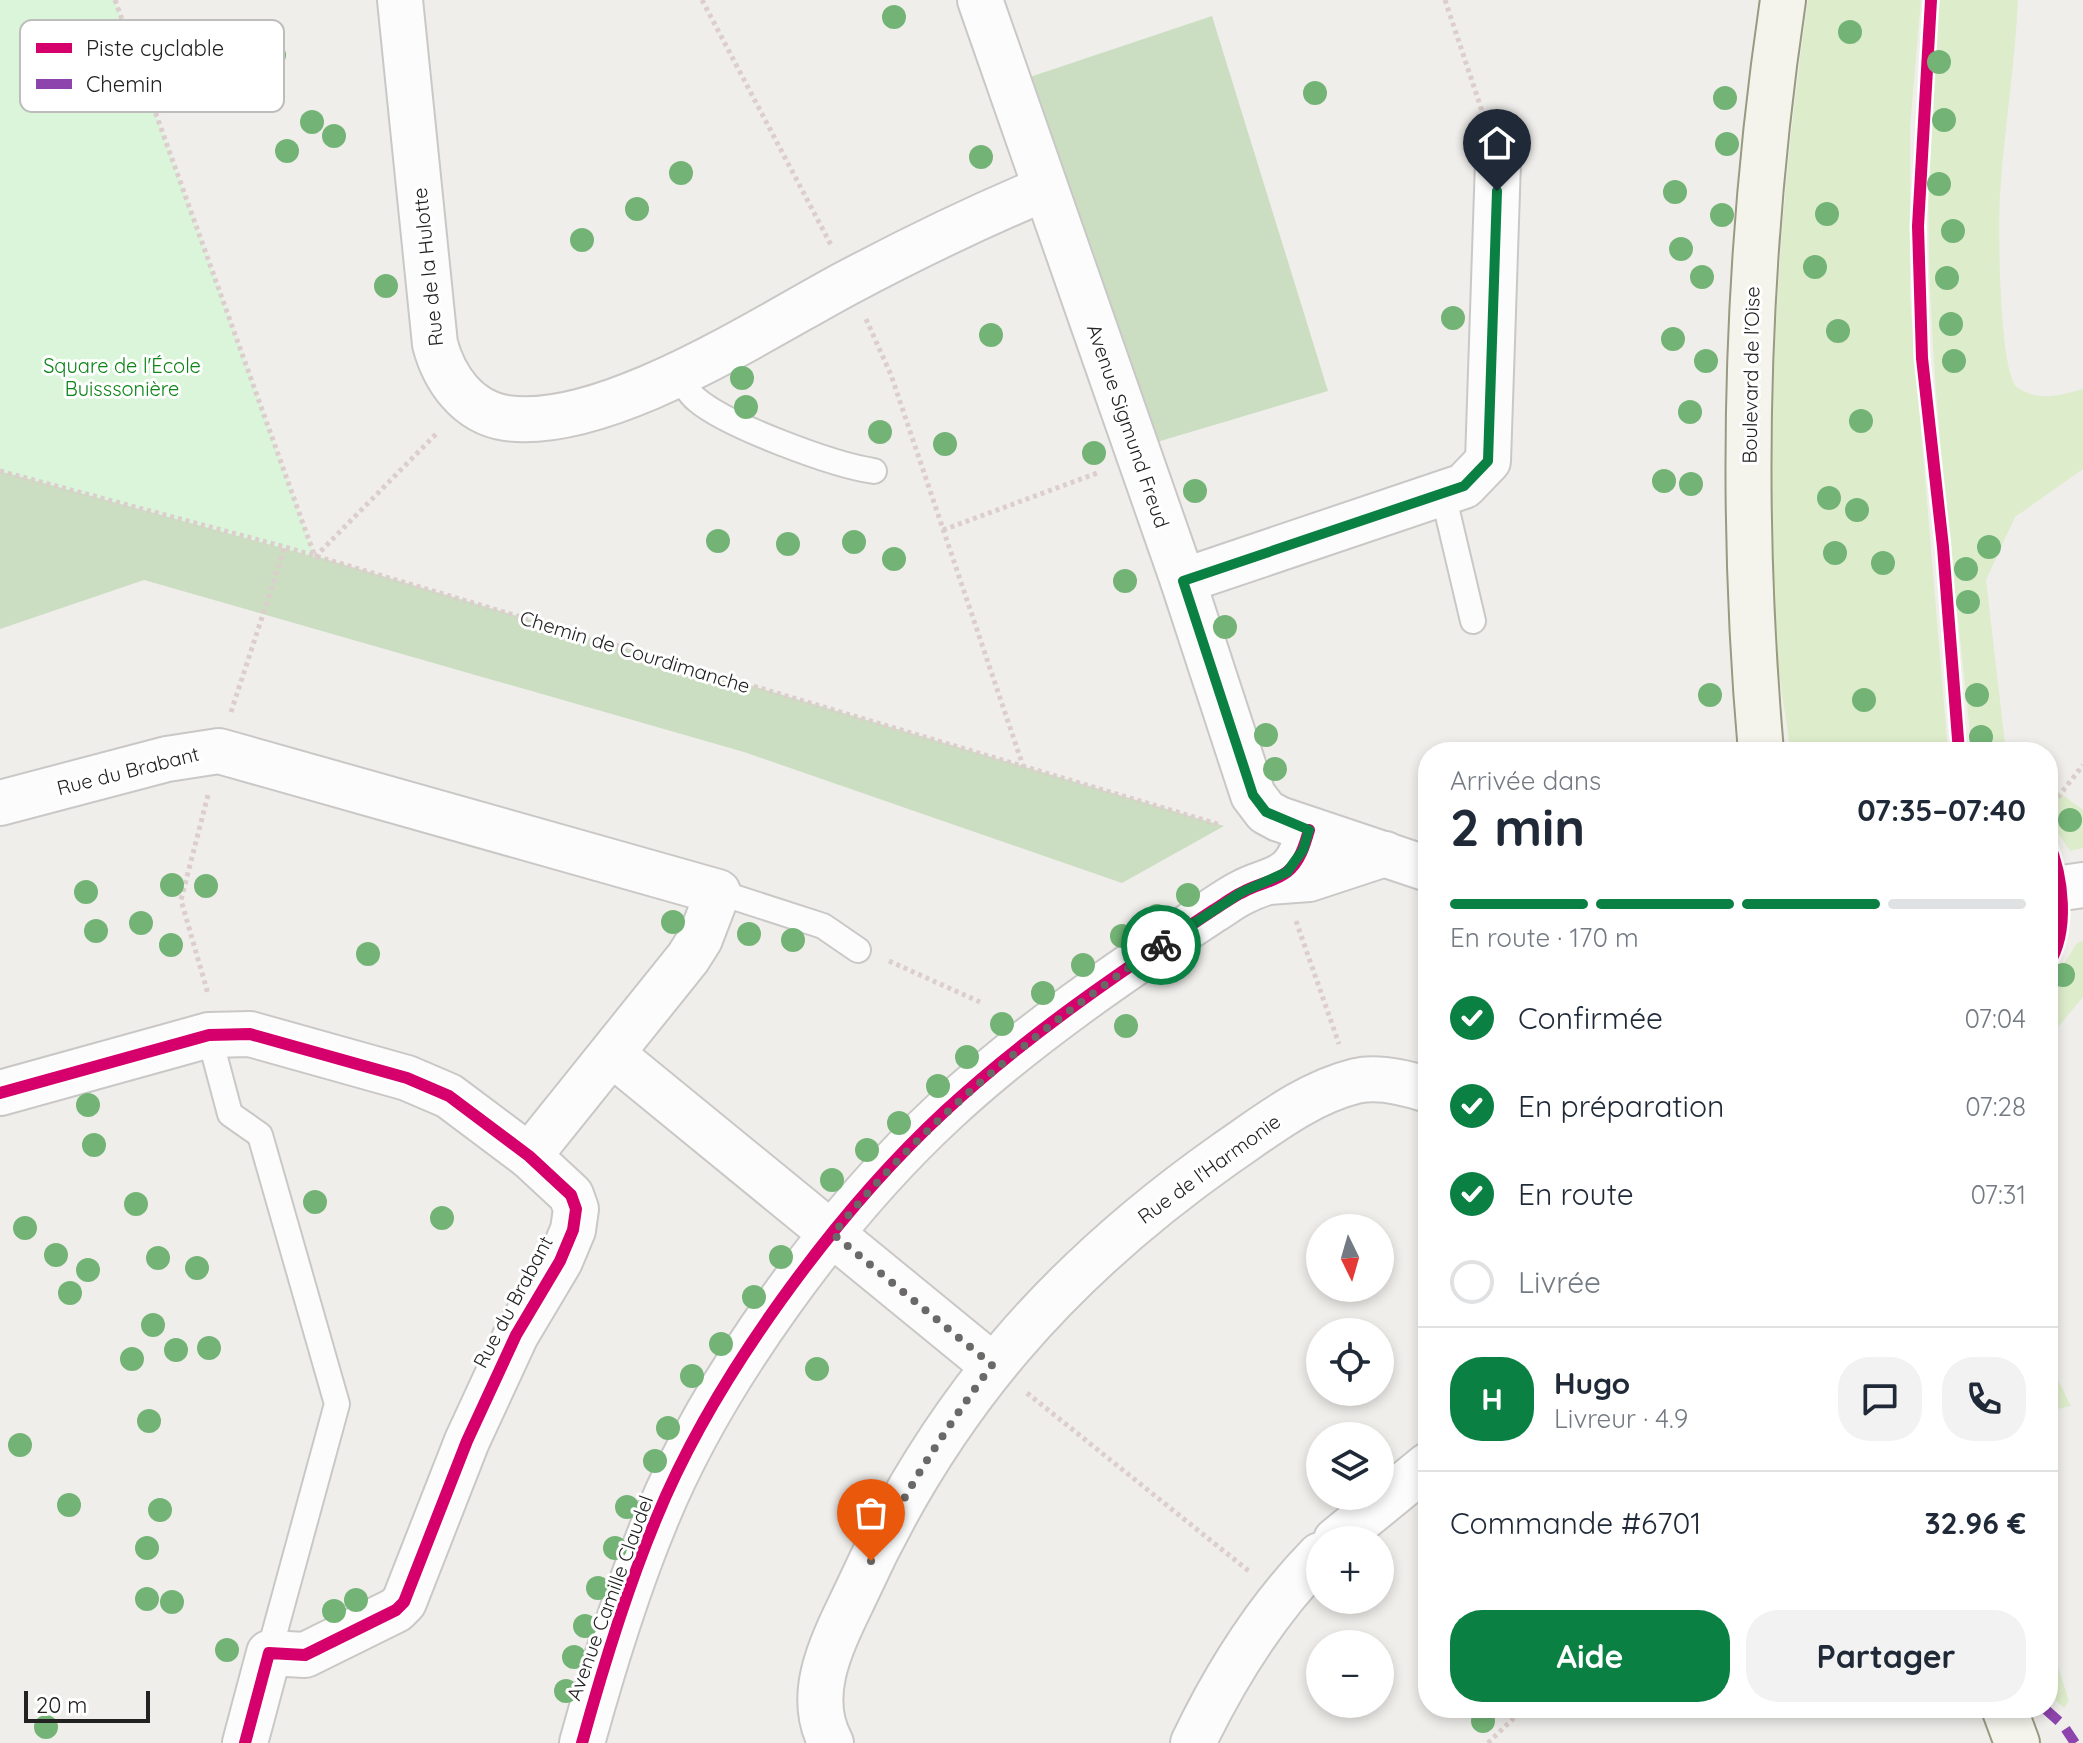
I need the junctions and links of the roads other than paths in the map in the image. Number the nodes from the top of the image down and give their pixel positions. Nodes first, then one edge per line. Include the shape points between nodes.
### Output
1 (400, 0) edge
2 (980, 0) edge
3 (1783, 0) edge
4 (1498, 162) road end
5 (1044, 189) junction
6 (678, 375) junction
7 (874, 471) dead end
8 (1443, 494) junction
9 (1183, 581) junction
10 (1473, 621) dead end
11 (1760, 742) edge
12 (0, 803) edge
13 (1286, 818) junction
14 (1385, 854) junction
15 (1418, 866) edge
16 (2083, 885) edge
17 (1255, 887) junction
18 (2058, 889) edge
19 (718, 892) junction
20 (858, 950) road end
21 (209, 1035) junction
22 (612, 1054) junction
23 (1418, 1087) edge
24 (0, 1093) edge
25 (529, 1156) junction
26 (833, 1234) junction
27 (992, 1365) junction
28 (1418, 1473) edge
29 (1353, 1526) edge
30 (1306, 1569) edge
31 (269, 1653) junction
32 (2008, 1718) edge
33 (245, 1743) edge
34 (582, 1743) edge
35 (831, 1743) edge
36 (1193, 1743) edge
37 (2017, 1743) edge

1 - 6 street, Rue de la Hulotte via 435,344 451,383 469,401 505,418 529,418 577,411
2 - 5 street, Avenue Sigmund Freud
3 - 11 main road, Boulevard de l'Oise via 1754,241 1752,607
4 - 8 street via 1488,461 1464,486
5 - 6 street, Rue de la Hulotte via 850,281
5 - 9 street, Avenue Sigmund Freud
6 - 7 lane via 707,408 806,452
8 - 9 street
8 - 10 lane
9 - 13 street, Avenue Sigmund Freud
12 - 19 street, Rue du Brabant via 167,759 219,751
13 - 14 street
13 - 17 street via 1259,867
14 - 15 street
14 - 17 street via 1309,879
16 - 18 street
17 - 26 street, Avenue Camille Claudel via 1018,1047 944,1112
19 - 20 lane, Rue du Brabant via 823,926
19 - 22 street via 688,958
21 - 24 street, Rue du Brabant
21 - 25 street, Rue du Brabant via 250,1034 407,1078 449,1096
21 - 31 lane via 230,1114 260,1135 337,1404
22 - 25 street
22 - 26 street
23 - 27 street, Rue de l'Harmonie via 1353,1082 1305,1101 1171,1192 1042,1309
25 - 31 street, Rue du Brabant via 571,1195 576,1209 573,1230 467,1441 404,1602 305,1655
26 - 27 street
26 - 34 street, Avenue Camille Claudel via 783,1297 725,1388 656,1517
27 - 35 street, Rue de l'Harmonie via 902,1498 841,1626 823,1670 820,1704
28 - 29 street
30 - 36 street via 1280,1596
31 - 33 street
32 - 37 main road

